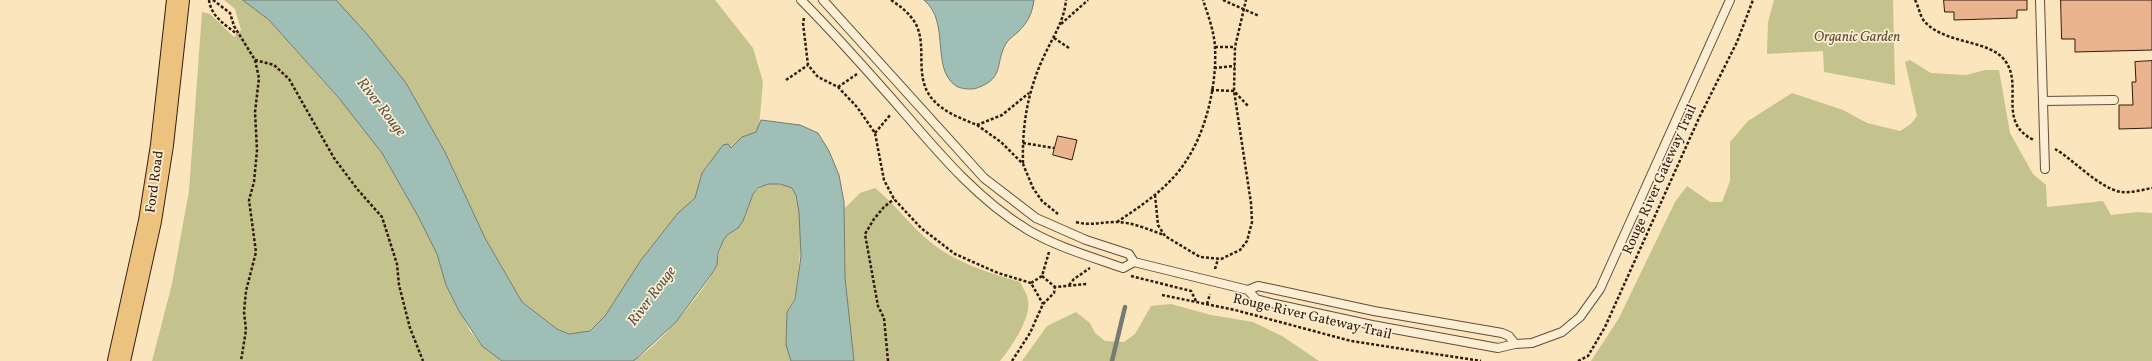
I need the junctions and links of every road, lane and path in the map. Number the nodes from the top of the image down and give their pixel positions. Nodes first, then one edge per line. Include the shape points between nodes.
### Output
1 (209, 0) edge
2 (212, 0) edge
3 (801, 0) edge
4 (823, 0) edge
5 (891, 0) edge
6 (1066, 0) edge
7 (1088, 0) edge
8 (1203, 0) edge
9 (1224, 0) edge
10 (1246, 0) edge
11 (1730, 0) edge
12 (1753, 0) edge
13 (1916, 0) edge
14 (2040, 0) edge
15 (1243, 8) junction
16 (177, 9) edge
17 (807, 14) dead end
18 (1259, 16) dead end
19 (1061, 25) junction
20 (239, 35) junction
21 (1054, 38) junction
22 (1215, 47) junction
23 (1235, 47) junction
24 (1069, 48) dead end
25 (255, 60) junction
26 (808, 65) junction
27 (1235, 66) junction
28 (865, 68) junction
29 (1214, 68) junction
30 (786, 80) dead end
31 (838, 87) junction
32 (1211, 90) junction
33 (1234, 91) junction
34 (1029, 93) junction
35 (2114, 100) dead end
36 (2043, 101) junction
37 (898, 107) junction
38 (1249, 107) dead end
39 (977, 125) junction
40 (875, 133) junction
41 (1023, 143) junction
42 (2044, 144) junction
43 (1054, 148) dead end
44 (1023, 164) junction
45 (2045, 169) dead end
46 (2152, 188) edge
47 (1155, 195) junction
48 (894, 199) junction
49 (1061, 216) dead end
50 (1073, 221) dead end
51 (1117, 222) junction
52 (1165, 236) junction
53 (1051, 248) dead end
54 (1218, 259) junction
55 (1134, 262) junction
56 (1092, 266) dead end
57 (1215, 270) dead end
58 (1042, 276) junction
59 (1130, 276) dead end
60 (1031, 283) junction
61 (1087, 284) dead end
62 (1069, 285) junction
63 (1055, 287) junction
64 (1248, 290) junction
65 (1210, 294) dead end
66 (1162, 295) dead end
67 (1197, 302) junction
68 (1043, 304) junction
69 (1207, 304) junction
70 (1515, 344) junction
71 (119, 361) edge
72 (241, 361) edge
73 (423, 361) edge
74 (888, 361) edge
75 (1012, 361) edge
76 (1481, 361) edge
77 (1578, 361) edge

1 - 20 path via 210,10 224,25
2 - 20 path via 230,13
3 - 28 lane
4 - 55 lane via 984,178 1036,218 1086,240 1129,254
5 - 39 path via 906,10 915,22 919,35 921,72 932,99 957,117
6 - 19 path
7 - 19 path
8 - 22 path
9 - 15 path
10 - 15 path
11 - 70 lane via 1600,290 1580,317 1562,332 1532,343
12 - 77 path, Rouge River Gateway Trail via 1737,42 1699,118 1605,327 1588,356
13 - 42 path via 1924,21 1936,32 1999,54 2010,71 2016,127 2024,136
14 - 36 lane
15 - 18 path
15 - 23 path
16 - 71 main road, Ford Road via 162,145 150,221
17 - 26 path via 803,23
19 - 21 path
20 - 25 path
21 - 24 path
21 - 34 path
22 - 23 path
22 - 29 path
23 - 27 path
25 - 72 path via 260,78 255,112 257,150 254,182 249,200 256,252 246,291 246,341
25 - 73 path via 274,65 289,79 334,158 382,217 396,264 410,328
26 - 30 path
26 - 31 path via 818,77
27 - 29 path
27 - 33 path
28 - 31 path
28 - 37 lane
29 - 32 path
31 - 40 path
32 - 33 path
32 - 47 path via 1194,148 1184,165
33 - 38 path
33 - 54 path via 1252,222 1247,241 1240,250
34 - 39 path via 1002,115
34 - 41 path
35 - 36 lane
36 - 42 lane
37 - 40 path
37 - 55 lane via 974,189 1028,230 1074,251 1123,268
39 - 44 path via 1001,142
40 - 48 path via 884,180
41 - 43 path
41 - 44 path
42 - 45 lane
42 - 46 path via 2056,149 2105,185 2120,192
44 - 49 path via 1033,188 1042,201
47 - 51 path
47 - 52 path via 1158,225
48 - 60 path via 921,228 954,254 998,273
48 - 74 path via 874,219 865,234 878,306 884,318
50 - 51 path via 1097,224
51 - 52 path
52 - 54 path via 1200,257
53 - 58 path
54 - 57 path
55 - 64 lane
56 - 62 path
58 - 60 path
58 - 63 path
59 - 67 path via 1191,291
60 - 68 path
61 - 62 path
62 - 63 path
63 - 68 path via 1051,298
64 - 70 lane via 1258,286 1502,333 1509,336
64 - 70 lane via 1256,300 1372,325 1498,348
65 - 69 path
66 - 67 path, Rouge River Gateway Trail
67 - 69 path, Rouge River Gateway Trail
68 - 75 path via 1030,333
69 - 76 path, Rouge River Gateway Trail via 1351,341

